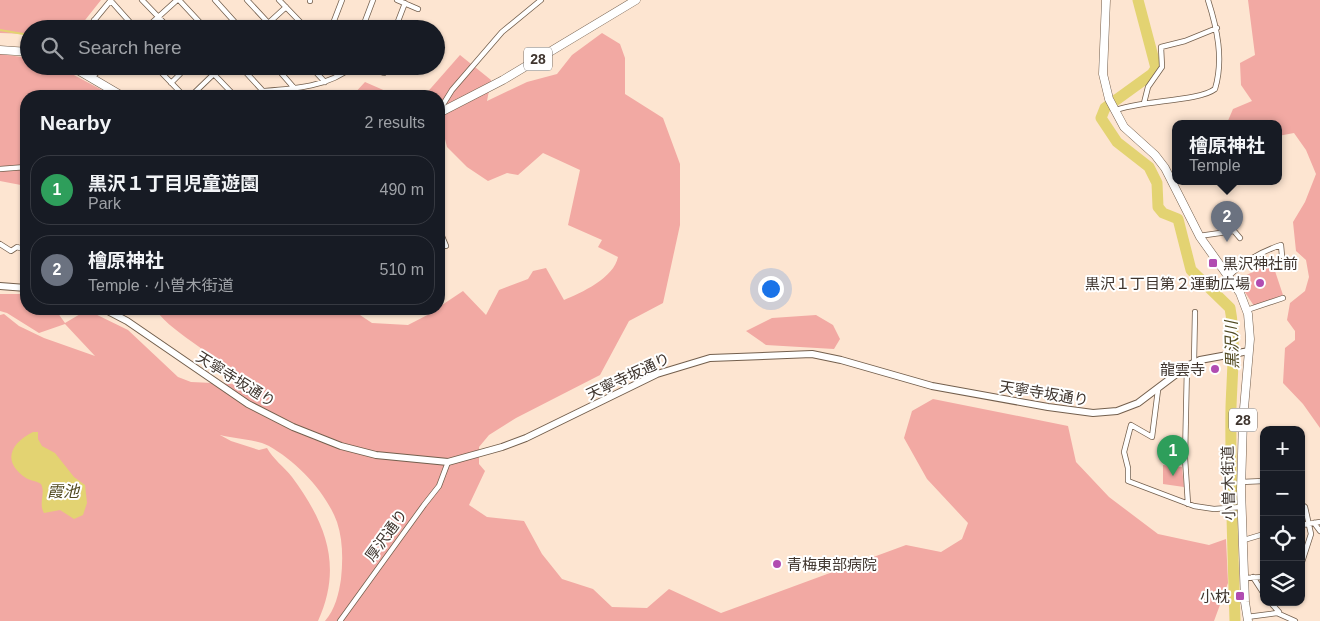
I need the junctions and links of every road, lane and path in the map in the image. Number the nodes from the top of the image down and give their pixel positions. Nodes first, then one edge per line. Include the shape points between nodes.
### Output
1 (142, 0) edge
2 (178, 0) edge
3 (215, 0) edge
4 (247, 0) edge
5 (280, 0) edge
6 (342, 0) edge
7 (373, 0) edge
8 (397, 0) edge
9 (541, 0) edge
10 (636, 0) edge
11 (1106, 0) edge
12 (1208, 0) edge
13 (111, 1) edge
14 (405, 4) junction
15 (286, 6) junction
16 (418, 9) dead end
17 (158, 17) junction
18 (94, 20) edge
19 (128, 20) edge
20 (155, 20) edge
21 (161, 20) edge
22 (197, 20) edge
23 (233, 20) edge
24 (267, 20) edge
25 (271, 20) edge
26 (299, 20) edge
27 (334, 20) edge
28 (365, 20) edge
29 (399, 20) edge
30 (1216, 28) junction
31 (0, 50) edge
32 (20, 51) edge
33 (88, 75) edge
34 (164, 75) edge
35 (179, 75) edge
36 (213, 75) edge
37 (215, 75) edge
38 (248, 75) edge
39 (283, 75) edge
40 (318, 75) edge
41 (339, 75) edge
42 (92, 77) joint
43 (325, 82) junction
44 (171, 83) junction
45 (295, 89) junction
46 (113, 90) edge
47 (178, 90) edge
48 (197, 90) edge
49 (229, 90) edge
50 (262, 90) edge
51 (279, 90) edge
52 (445, 102) edge
53 (1144, 103) junction
54 (445, 110) edge
55 (1114, 111) junction
56 (20, 167) edge
57 (0, 169) edge
58 (1172, 183) edge
59 (1173, 185) edge
60 (1199, 236) junction
61 (1240, 238) dead end
62 (0, 244) edge
63 (20, 248) edge
64 (1282, 256) dead end
65 (1228, 277) junction
66 (0, 286) edge
67 (20, 288) edge
68 (1283, 298) dead end
69 (1247, 310) junction
70 (1195, 312) dead end
71 (116, 315) edge
72 (1249, 351) junction
73 (1190, 364) junction
74 (1158, 390) junction
75 (448, 462) junction
76 (1260, 481) edge
77 (1241, 482) junction
78 (1188, 504) junction
79 (1239, 507) junction
80 (1305, 507) edge
81 (1320, 522) edge
82 (1314, 523) junction
83 (1305, 524) edge
84 (1308, 524) junction
85 (1320, 531) edge
86 (1260, 535) edge
87 (1244, 540) junction
88 (1302, 561) edge
89 (1260, 577) edge
90 (1249, 578) junction
91 (1260, 590) edge
92 (1273, 606) edge
93 (1280, 614) junction
94 (1247, 619) edge
95 (340, 621) edge
96 (1295, 621) edge

1 - 17 street
2 - 17 street
2 - 22 street
3 - 23 street
4 - 24 street
5 - 15 street
6 - 27 street
7 - 28 street
8 - 14 street
9 - 52 street via 502,32
10 - 54 main road, 28 via 503,80
11 - 55 main road, 小曽木街道 / 28 via 1104,74
12 - 30 street
13 - 18 street
13 - 19 street
14 - 16 street
14 - 29 street
15 - 25 street
15 - 26 street
17 - 20 street
17 - 21 street
30 - 53 street via 1161,48 1162,67 1148,87
30 - 53 street via 1219,62 1215,89
31 - 32 main road
33 - 42 main road
34 - 44 street
35 - 44 street
36 - 48 street
37 - 49 street
38 - 50 street
39 - 45 street
40 - 43 street
41 - 43 street
42 - 46 main road
43 - 45 street
44 - 47 street
45 - 51 street
53 - 55 street
55 - 58 main road, 小曽木街道 / 28 via 1126,129 1162,164
56 - 57 street
59 - 60 main road, 小曽木街道 / 28
60 - 61 street via 1234,231
60 - 65 main road, 小曽木街道 / 28
62 - 63 street via 11,251
64 - 65 street via 1281,246 1261,252 1241,264
65 - 69 main road, 小曽木街道 / 28
66 - 67 street
68 - 69 street
69 - 72 main road, 小曽木街道 / 28
70 - 73 street
71 - 75 street, 天寧寺坂通り via 248,404 293,427 341,446 376,455
72 - 73 street, 天寧寺坂通り
72 - 77 main road, 小曽木街道 / 28
73 - 74 street, 天寧寺坂通り
73 - 78 street via 1185,458
74 - 75 street, 天寧寺坂通り via 1142,402 1122,410 1084,413 932,386 812,354 710,358 657,374 526,438
74 - 78 street via 1152,436 1131,425 1128,433 1124,452 1128,468 1126,477
75 - 95 street, 厚沢通り via 439,486
76 - 77 street
77 - 79 main road, 小曽木街道 / 28
78 - 79 street via 1211,509
79 - 87 main road, 小曽木街道 / 28
80 - 84 street
81 - 82 street
82 - 84 street
82 - 85 street
83 - 84 street
84 - 88 street via 1311,534
86 - 87 street
87 - 90 main road, 小曽木街道 / 28
89 - 90 street
90 - 91 street
90 - 94 main road, 小曽木街道 / 28
92 - 93 street
93 - 94 street via 1269,612
93 - 96 street

